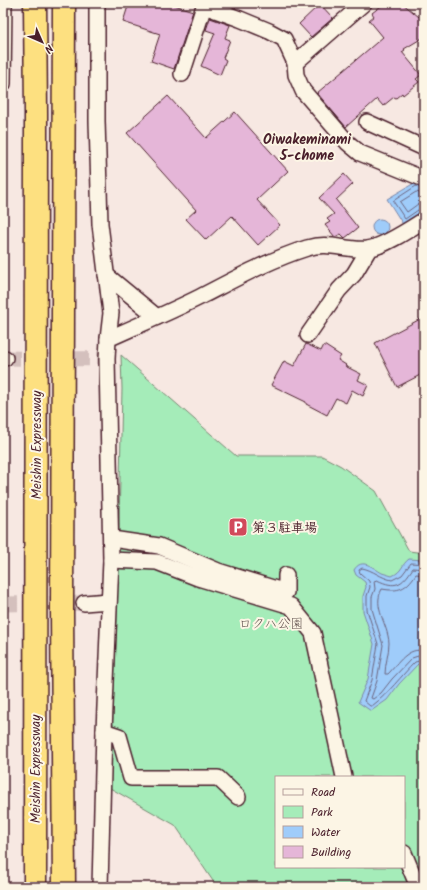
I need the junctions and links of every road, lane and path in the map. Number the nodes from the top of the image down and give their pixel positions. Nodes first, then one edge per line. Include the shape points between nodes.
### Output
1 (4, 3) edge
2 (36, 3) edge
3 (64, 3) edge
4 (97, 3) edge
5 (364, 3) edge
6 (295, 63) junction
7 (182, 74) dead end
8 (3, 84) edge
9 (367, 122) dead end
10 (424, 148) edge
11 (424, 179) edge
12 (424, 220) edge
13 (369, 248) junction
14 (106, 275) junction
15 (157, 317) junction
16 (308, 335) dead end
17 (108, 339) junction
18 (112, 539) junction
19 (112, 560) junction
20 (286, 575) dead end
21 (109, 601) junction
22 (84, 603) tunnel mouth
23 (104, 731) junction
24 (344, 776) edge
25 (238, 797) dead end
26 (405, 855) edge
27 (35, 887) edge
28 (64, 887) edge
29 (100, 887) edge
30 (418, 887) edge

1 - 8 street
2 - 27 highway, Meishin Expressway
3 - 28 highway, Meishin Expressway
4 - 14 street via 100,224
5 - 6 street
6 - 7 street via 284,39 204,6
6 - 11 street via 296,75 303,91 348,143 360,153
9 - 10 street
12 - 13 street via 402,234
13 - 15 street via 324,244 308,247 260,266
13 - 16 street via 354,274 339,290
14 - 15 street
14 - 17 street via 111,313
15 - 17 street
17 - 18 street
18 - 19 street
18 - 20 street via 159,546 218,571 286,592
19 - 21 street
19 - 24 street via 157,562 198,578 291,606 313,632
21 - 22 street
21 - 23 street
23 - 25 street via 119,736 131,778 218,778
23 - 29 street
26 - 30 street

